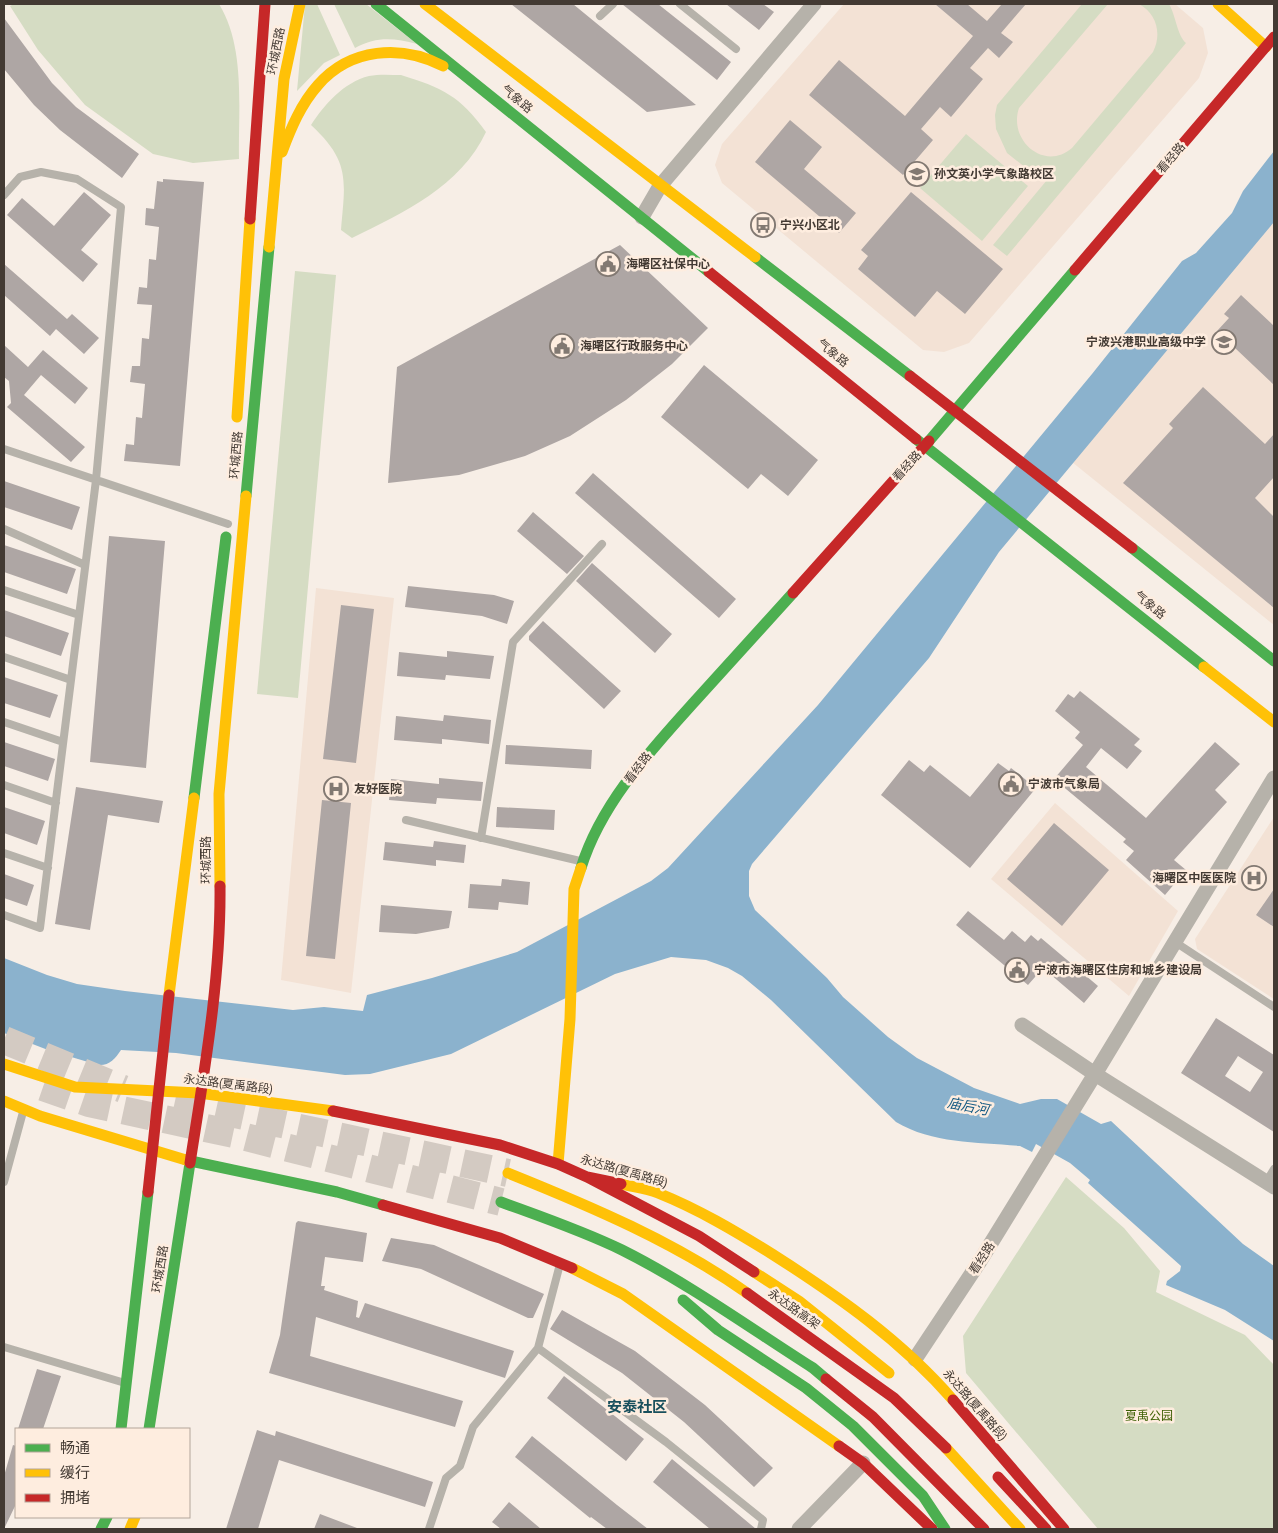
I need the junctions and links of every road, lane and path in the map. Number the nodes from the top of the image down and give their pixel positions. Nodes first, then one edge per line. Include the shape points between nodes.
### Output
1 (265, 4) edge
2 (300, 4) edge
3 (376, 4) edge
4 (425, 4) edge
5 (613, 4) edge
6 (680, 4) edge
7 (814, 4) edge
8 (1218, 4) edge
9 (600, 16) dead end
10 (1274, 37) edge
11 (1266, 47) junction
12 (736, 48) dead end
13 (476, 84) junction
14 (276, 168) junction
15 (660, 186) junction
16 (4, 195) edge
17 (642, 216) junction
18 (955, 412) junction
19 (236, 428) dead end
20 (925, 446) junction
21 (4, 449) edge
22 (96, 480) junction
23 (229, 519) joint
24 (4, 530) edge
25 (602, 544) dead end
26 (86, 565) junction
27 (4, 590) edge
28 (79, 615) junction
29 (4, 657) edge
30 (1274, 661) edge
31 (71, 680) junction
32 (4, 722) edge
33 (1274, 722) edge
34 (63, 742) junction
35 (1274, 778) edge
36 (4, 785) edge
37 (56, 803) junction
38 (406, 820) dead end
39 (481, 838) junction
40 (4, 853) edge
41 (582, 861) junction
42 (48, 868) junction
43 (4, 915) edge
44 (1175, 942) junction
45 (1274, 1007) edge
46 (1022, 1025) dead end
47 (4, 1064) edge
48 (1095, 1074) junction
49 (160, 1091) junction
50 (199, 1093) junction
51 (4, 1101) edge
52 (24, 1109) junction
53 (154, 1150) junction
54 (191, 1161) junction
55 (558, 1164) junction
56 (1274, 1169) edge
57 (508, 1173) tunnel mouth
58 (587, 1177) junction
59 (4, 1182) edge
60 (1270, 1185) edge
61 (502, 1202) tunnel mouth
62 (622, 1250) junction
63 (561, 1262) junction
64 (4, 1347) edge
65 (538, 1348) junction
66 (915, 1359) junction
67 (897, 1379) dead end
68 (127, 1384) junction
69 (121, 1428) edge
70 (148, 1428) edge
71 (863, 1463) junction
72 (987, 1465) dead end
73 (106, 1518) edge
74 (100, 1529) edge
75 (429, 1529) edge
76 (761, 1529) edge
77 (799, 1529) edge
78 (932, 1529) edge
79 (945, 1529) edge
80 (984, 1529) edge
81 (1020, 1529) edge
82 (1046, 1529) edge
83 (1064, 1529) edge

1 - 19 main road, 环城西路
2 - 14 main road, 环城西路 via 284,79
3 - 13 main road, 气象路
4 - 15 main road, 气象路
5 - 9 lane
6 - 12 lane
7 - 15 street
8 - 11 main road
10 - 11 main road, 看经路
11 - 18 main road, 看经路
13 - 14 main road via 430,58 403,52 360,55 334,69 318,84 292,125
13 - 17 main road, 气象路
14 - 50 main road, 环城西路 via 219,794 220,910
15 - 17 street
15 - 18 main road, 气象路
16 - 22 lane via 20,177 41,172 77,179 121,207
17 - 20 main road, 气象路
18 - 20 main road, 看经路
18 - 30 main road, 气象路
20 - 33 main road, 气象路
20 - 41 main road, 看经路 via 648,755 603,817
21 - 22 lane
22 - 23 lane
22 - 26 lane
23 - 49 main road, 环城西路
24 - 26 lane
25 - 39 lane via 513,642
26 - 28 lane
27 - 28 lane
28 - 31 lane
29 - 31 lane
31 - 34 lane
32 - 34 lane
34 - 37 lane
35 - 44 street, 看经路
36 - 37 lane
37 - 42 lane
38 - 39 lane
39 - 41 lane
40 - 42 lane
41 - 55 main road, 看经路 via 574,889 570,1019
42 - 43 lane via 40,928
44 - 45 lane
44 - 48 street, 看经路
46 - 48 street
47 - 49 main road, 永达路(夏禹路段) via 75,1086
48 - 60 street
48 - 66 street, 看经路 via 980,1261
49 - 50 main road, 永达路(夏禹路段)
49 - 53 main road, 环城西路
50 - 54 main road, 环城西路
50 - 55 main road, 永达路(夏禹路段) via 327,1110 500,1145
51 - 52 main road
52 - 53 main road
52 - 59 lane
53 - 54 main road
53 - 68 main road, 环城西路
54 - 63 main road via 337,1192 500,1238
54 - 70 main road, 环城西路
55 - 58 main road, 永达路(夏禹路段)
56 - 60 lane
57 - 81 main road, 永达路高架 via 566,1196 667,1245 742,1290 894,1398 951,1452
58 - 66 main road, 永达路(夏禹路段) via 656,1192 703,1213 816,1282
58 - 67 main road via 699,1236 799,1301
61 - 62 main road
62 - 79 main road via 718,1330 806,1388 852,1426 922,1496
62 - 80 main road via 813,1368 873,1416
63 - 65 lane
63 - 71 main road via 623,1294
64 - 68 lane
65 - 75 lane via 473,1428 460,1466 446,1478
65 - 76 lane via 666,1442 763,1520
66 - 83 main road, 永达路(夏禹路段)
68 - 69 main road, 环城西路
71 - 77 street
71 - 78 main road
72 - 82 main road
73 - 74 main road

